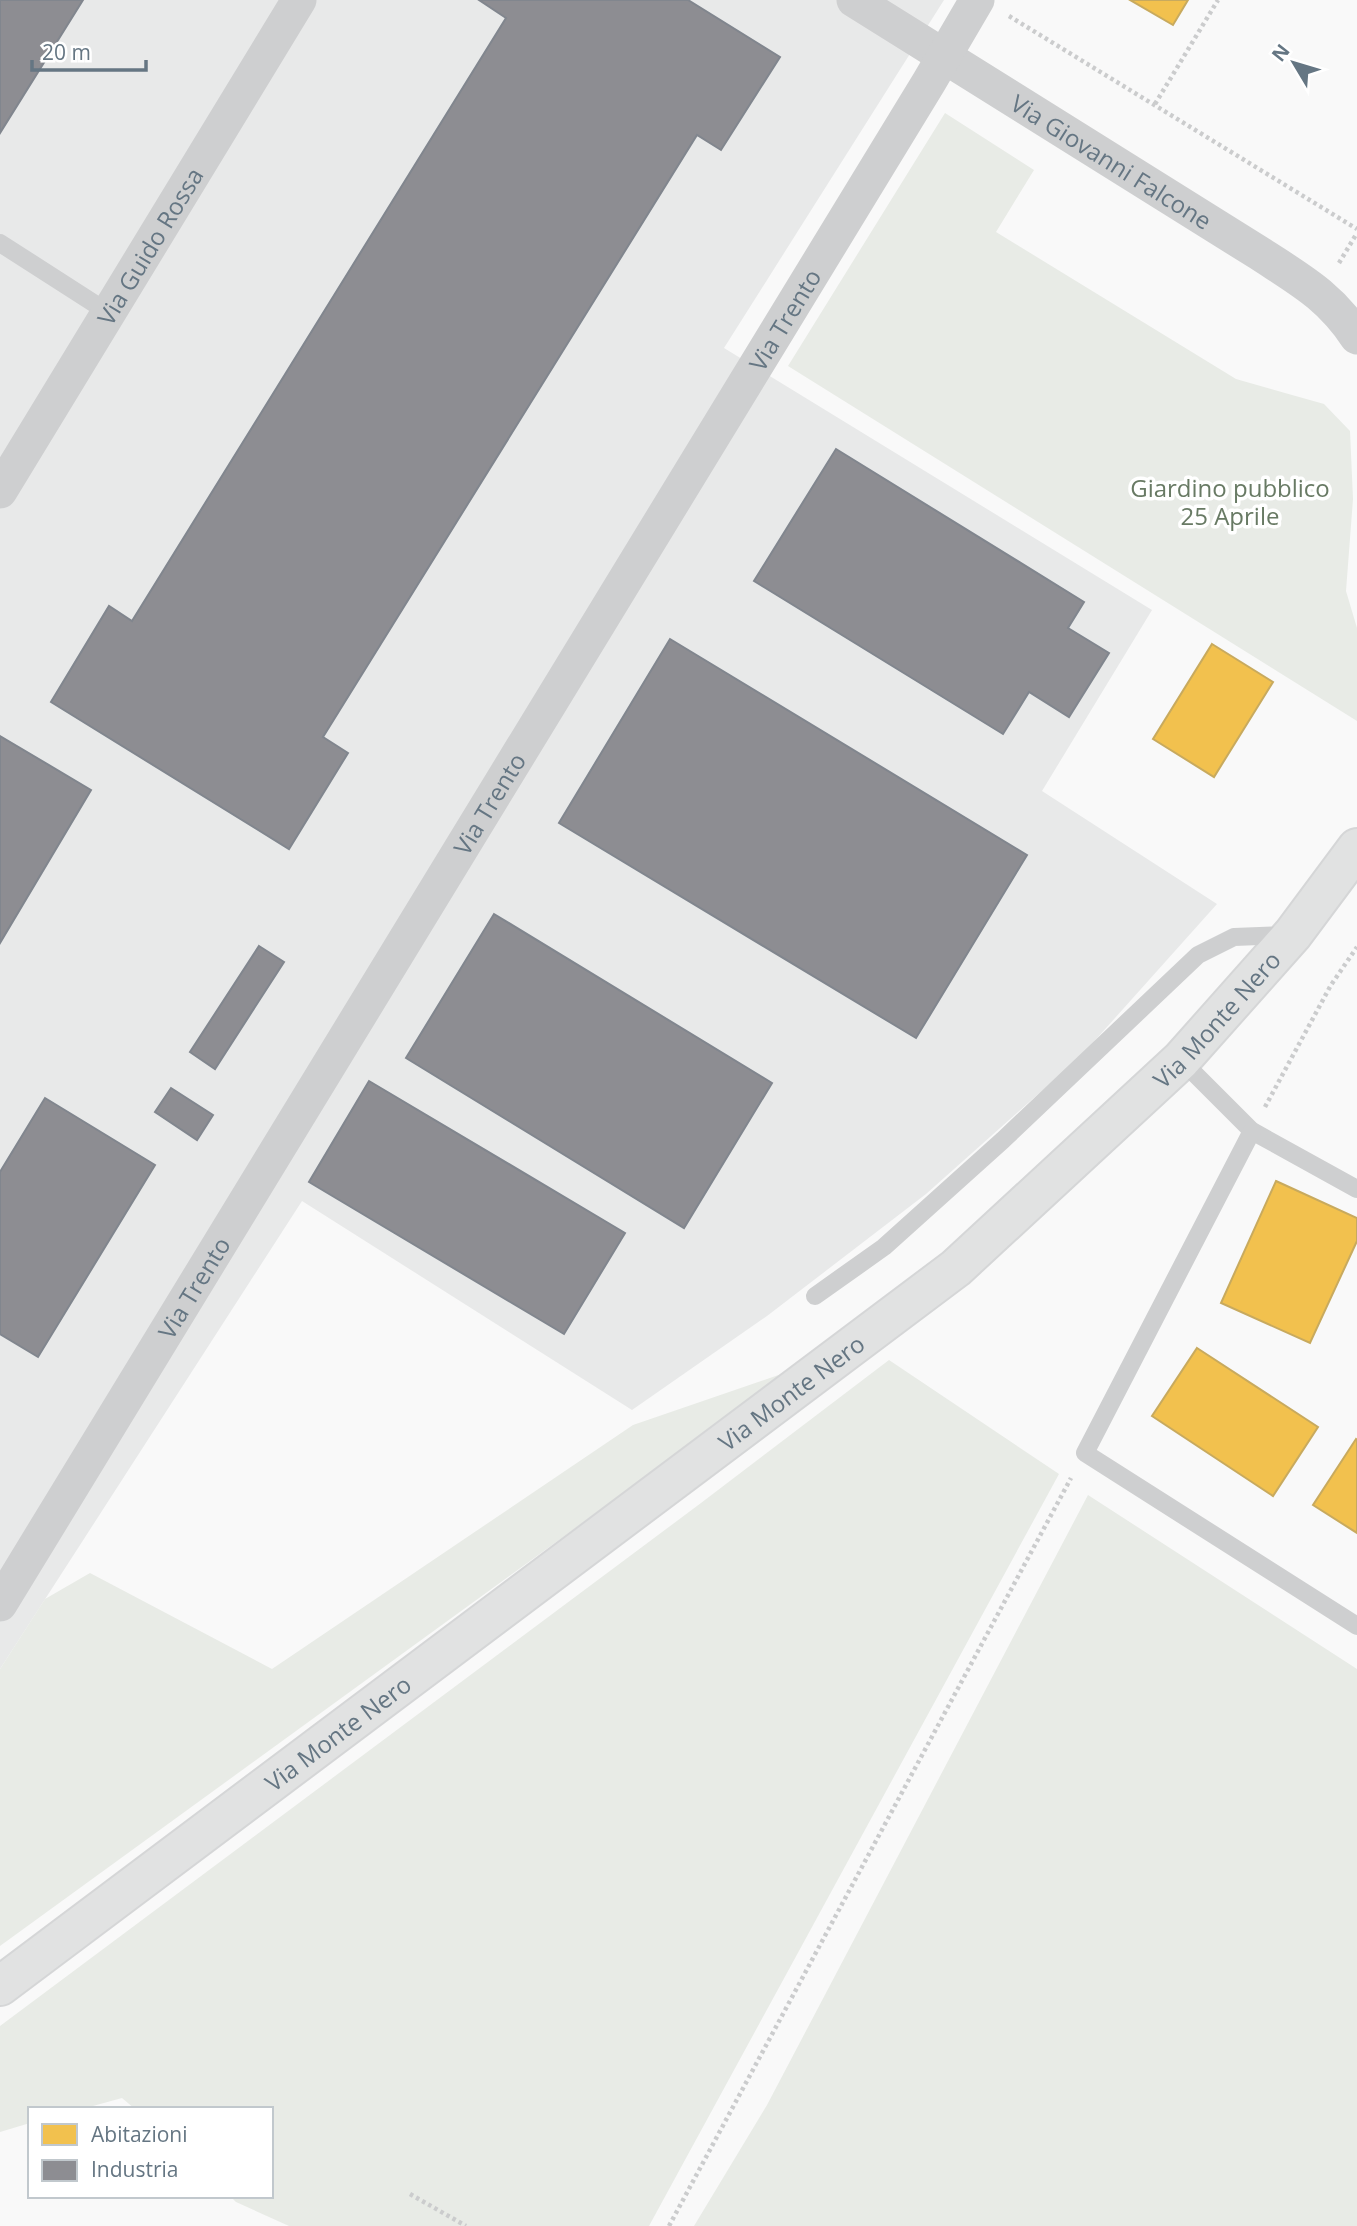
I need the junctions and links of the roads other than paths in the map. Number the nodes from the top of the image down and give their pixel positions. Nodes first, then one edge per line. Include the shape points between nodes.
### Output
1 (299, 0) edge
2 (854, 0) edge
3 (991, 7) edge
4 (944, 55) junction
5 (0, 243) edge
6 (109, 313) junction
7 (1357, 337) edge
8 (0, 491) edge
9 (1357, 848) edge
10 (1293, 934) junction
11 (1181, 1060) junction
12 (1252, 1131) junction
13 (1357, 1189) edge
14 (815, 1296) dead end
15 (0, 1604) edge
16 (1357, 1626) edge
17 (0, 1986) edge

1 - 6 street, Via Guido Rossa
2 - 4 street, Via Giovanni Falcone
3 - 4 street, Via Trento
4 - 7 street, Via Giovanni Falcone via 1321,293
4 - 15 street, Via Trento
5 - 6 lane
6 - 8 street, Via Guido Rossa
9 - 10 street, Via Monte Nero
10 - 11 street, Via Monte Nero
10 - 14 lane via 1234,937 1198,955 884,1248
11 - 12 lane
11 - 17 street, Via Monte Nero via 957,1268
12 - 13 lane
12 - 16 lane via 1085,1453

